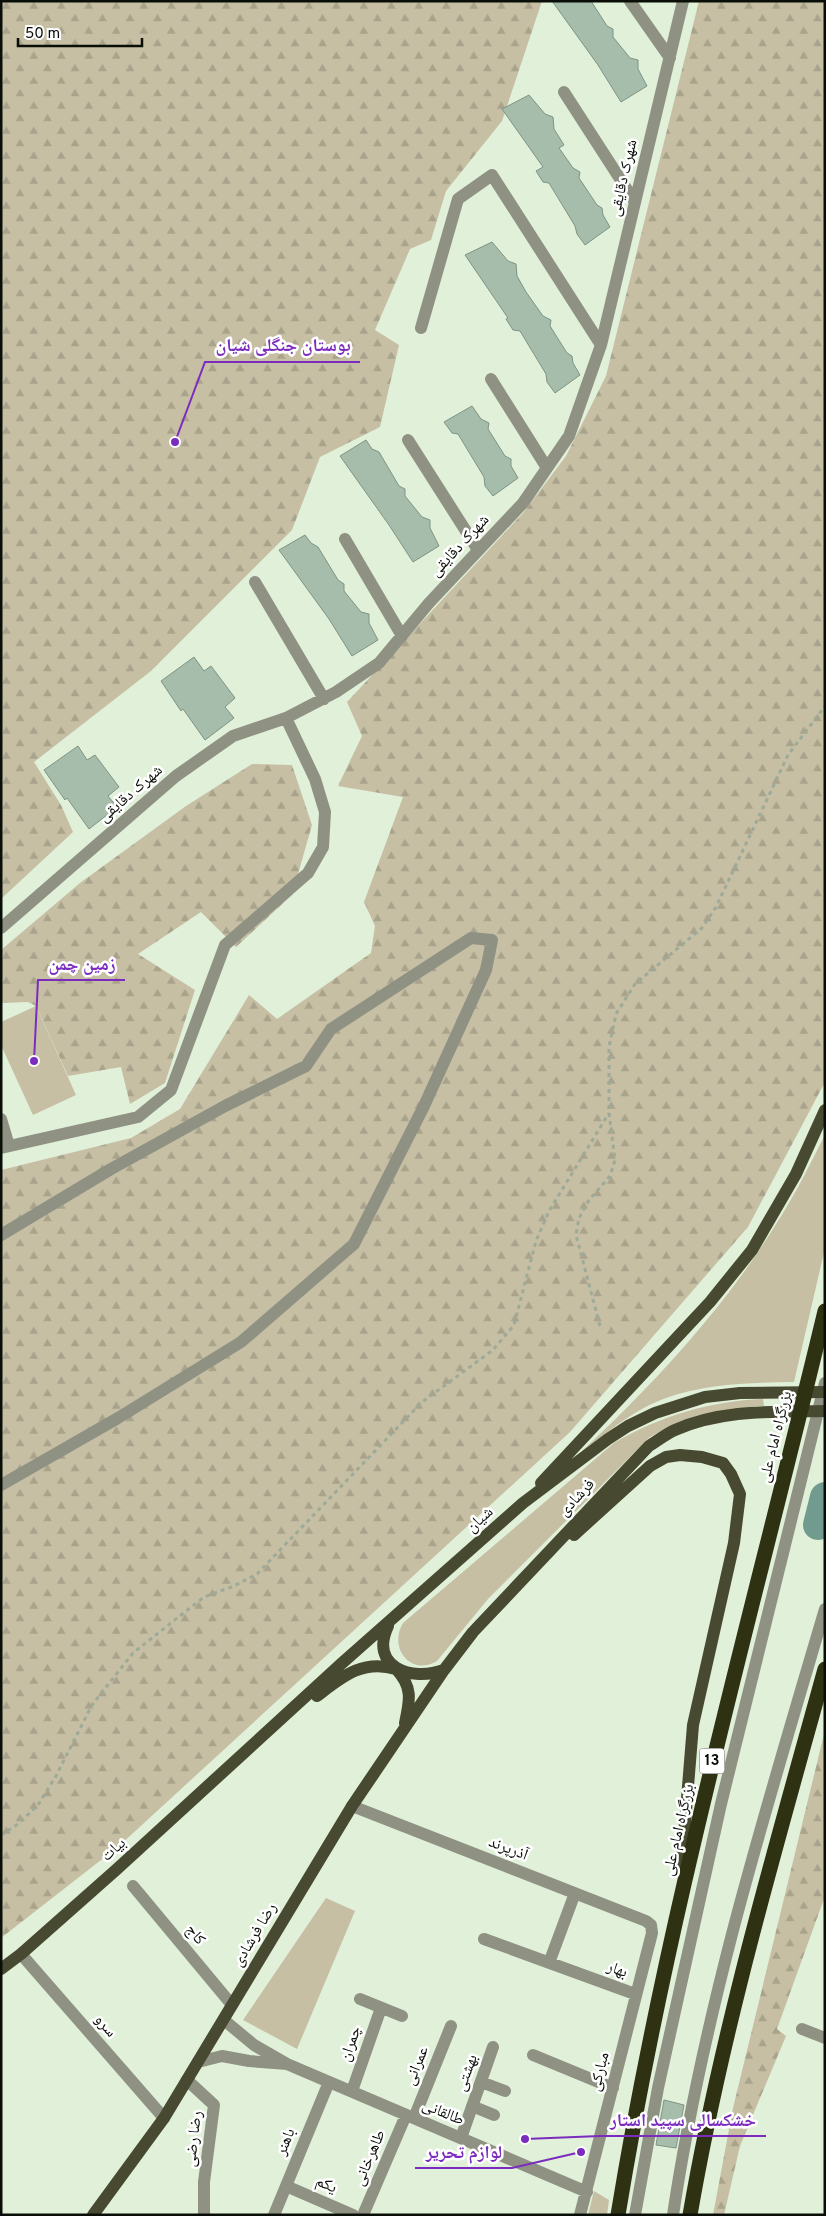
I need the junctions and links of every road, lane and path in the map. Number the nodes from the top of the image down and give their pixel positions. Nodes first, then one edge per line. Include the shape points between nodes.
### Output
1 (630, 1) edge
2 (683, 1) edge
3 (670, 58) junction
4 (564, 92) dead end
5 (635, 202) junction
6 (421, 328) dead end
7 (601, 345) junction
8 (490, 379) dead end
9 (408, 440) dead end
10 (547, 468) junction
11 (344, 539) dead end
12 (478, 550) junction
13 (255, 582) dead end
14 (402, 636) junction
15 (324, 699) junction
16 (825, 706) edge
17 (286, 718) junction
18 (1, 928) edge
19 (825, 1110) edge
20 (609, 1113) junction
21 (1, 1119) edge
22 (5, 1147) edge
23 (1, 1235) edge
24 (825, 1311) edge
25 (600, 1326) dead end
26 (825, 1383) edge
27 (825, 1392) edge
28 (825, 1411) edge
29 (1, 1485) edge
30 (523, 1503) junction
31 (546, 1556) junction
32 (825, 1609) edge
33 (389, 1624) junction
34 (396, 1669) junction
35 (825, 1669) edge
36 (444, 1670) junction
37 (404, 1730) junction
38 (246, 1751) junction
39 (352, 1806) junction
40 (1, 1835) edge
41 (134, 1886) dead end
42 (575, 1893) junction
43 (677, 1916) junction
44 (651, 1925) joint
45 (484, 1939) dead end
46 (21, 1954) junction
47 (549, 1962) junction
48 (1, 1969) edge
49 (635, 1994) junction
50 (360, 1999) dead end
51 (232, 2005) junction
52 (382, 2008) junction
53 (402, 2016) dead end
54 (224, 2020) junction
55 (451, 2026) dead end
56 (802, 2029) dead end
57 (825, 2038) edge
58 (493, 2047) dead end
59 (533, 2055) dead end
60 (198, 2062) junction
61 (287, 2064) junction
62 (187, 2080) junction
63 (329, 2082) junction
64 (481, 2082) junction
65 (613, 2088) junction
66 (505, 2091) dead end
67 (352, 2092) junction
68 (472, 2106) junction
69 (494, 2115) dead end
70 (410, 2116) junction
71 (164, 2118) junction
72 (461, 2138) junction
73 (286, 2186) junction
74 (587, 2192) junction
75 (93, 2215) edge
76 (204, 2215) edge
77 (274, 2215) edge
78 (353, 2215) edge
79 (363, 2215) edge
80 (580, 2215) edge
81 (618, 2215) edge
82 (635, 2215) edge
83 (673, 2215) edge
84 (690, 2215) edge

1 - 3 street
2 - 3 street, شهرک دقایقی
3 - 5 street, شهرک دقایقی
4 - 5 street
5 - 7 street, شهرک دقایقی
6 - 7 street via 458,199 492,175
7 - 10 street, شهرک دقایقی via 569,436
8 - 10 street
9 - 12 street
10 - 12 street, شهرک دقایقی via 523,503
11 - 14 street
12 - 14 street, شهرک دقایقی
13 - 15 street
14 - 15 street, شهرک دقایقی via 379,663
15 - 17 street, شهرک دقایقی
16 - 20 path via 788,755 716,906 702,928 634,984 616,1014 609,1047
17 - 18 street, شهرک دقایقی via 233,736 176,776
17 - 22 street via 315,779 325,812 323,846 308,873 225,944 171,1090 138,1117
19 - 30 main road via 796,1174 752,1250 710,1302
20 - 25 path via 614,1160 610,1176 589,1200 579,1218 576,1235
20 - 40 path via 549,1211 536,1241 514,1325 493,1350 422,1402 257,1574 204,1597 133,1653 92,1705 38,1805
21 - 22 street
23 - 29 street via 111,1169 306,1066 331,1029 471,938 492,940 486,970 424,1106 354,1244 240,1342 118,1418
24 - 43 highway, بزرگراه امام علی / 13 via 712,1758
26 - 82 street via 723,1795 658,2088
27 - 30 main road, شیان via 705,1397 655,1413 608,1439
28 - 31 main road, فرشادی via 743,1414 675,1430 649,1446
30 - 33 main road, شیان
31 - 36 main road, فرشادی via 473,1632
31 - 43 main road via 588,1524 650,1466 666,1457 702,1456 723,1463 740,1494 734,1543 693,1725
32 - 83 street via 762,1819 711,2022 693,2096
33 - 34 main road via 383,1644 387,1658
33 - 38 main road, شیان
34 - 36 main road via 422,1676
34 - 37 main road via 407,1682 409,1690
34 - 38 main road via 375,1665 352,1672
35 - 84 highway via 731,2016
36 - 37 main road, رضا فرشادی
37 - 39 main road, رضا فرشادی
38 - 46 main road, بیات
39 - 42 street, آذرپرند
39 - 51 main road, رضا فرشادی
41 - 51 street, کاج
42 - 44 street, آذرپرند
42 - 47 street
43 - 81 highway, بزرگراه امام علی / 13
44 - 49 street, بهار via 652,1933
45 - 47 street, بهار
46 - 48 main road, بیات
46 - 71 street, سرو
47 - 49 street, بهار
49 - 65 street, مبارکی
50 - 52 street
51 - 54 main road, رضا فرشادی
52 - 53 street
52 - 67 street, چمران
54 - 60 main road, رضا فرشادی
54 - 61 street, طالقانی via 254,2045
55 - 70 street, عمرانی
56 - 57 street
58 - 64 street, بهشتی
59 - 65 street
60 - 61 street, طالقانی via 222,2056
60 - 62 main road, رضا فرشادی
61 - 63 street, طالقانی
62 - 71 main road, رضا فرشادی
62 - 76 street, رضا رضی via 214,2105 204,2182
63 - 67 street, طالقانی
63 - 73 street, باهنر
64 - 66 street
64 - 68 street, بهشتی
65 - 74 street, مبارکی
67 - 70 street, طالقانی
68 - 69 street
68 - 72 street, بهشتی
70 - 72 street, طالقانی
70 - 79 street, طاهرخانی
71 - 75 main road, رضا فرشادی
72 - 74 street, طالقانی
73 - 77 street, باهنر
73 - 78 street, یکم
74 - 80 street, مبارکی

